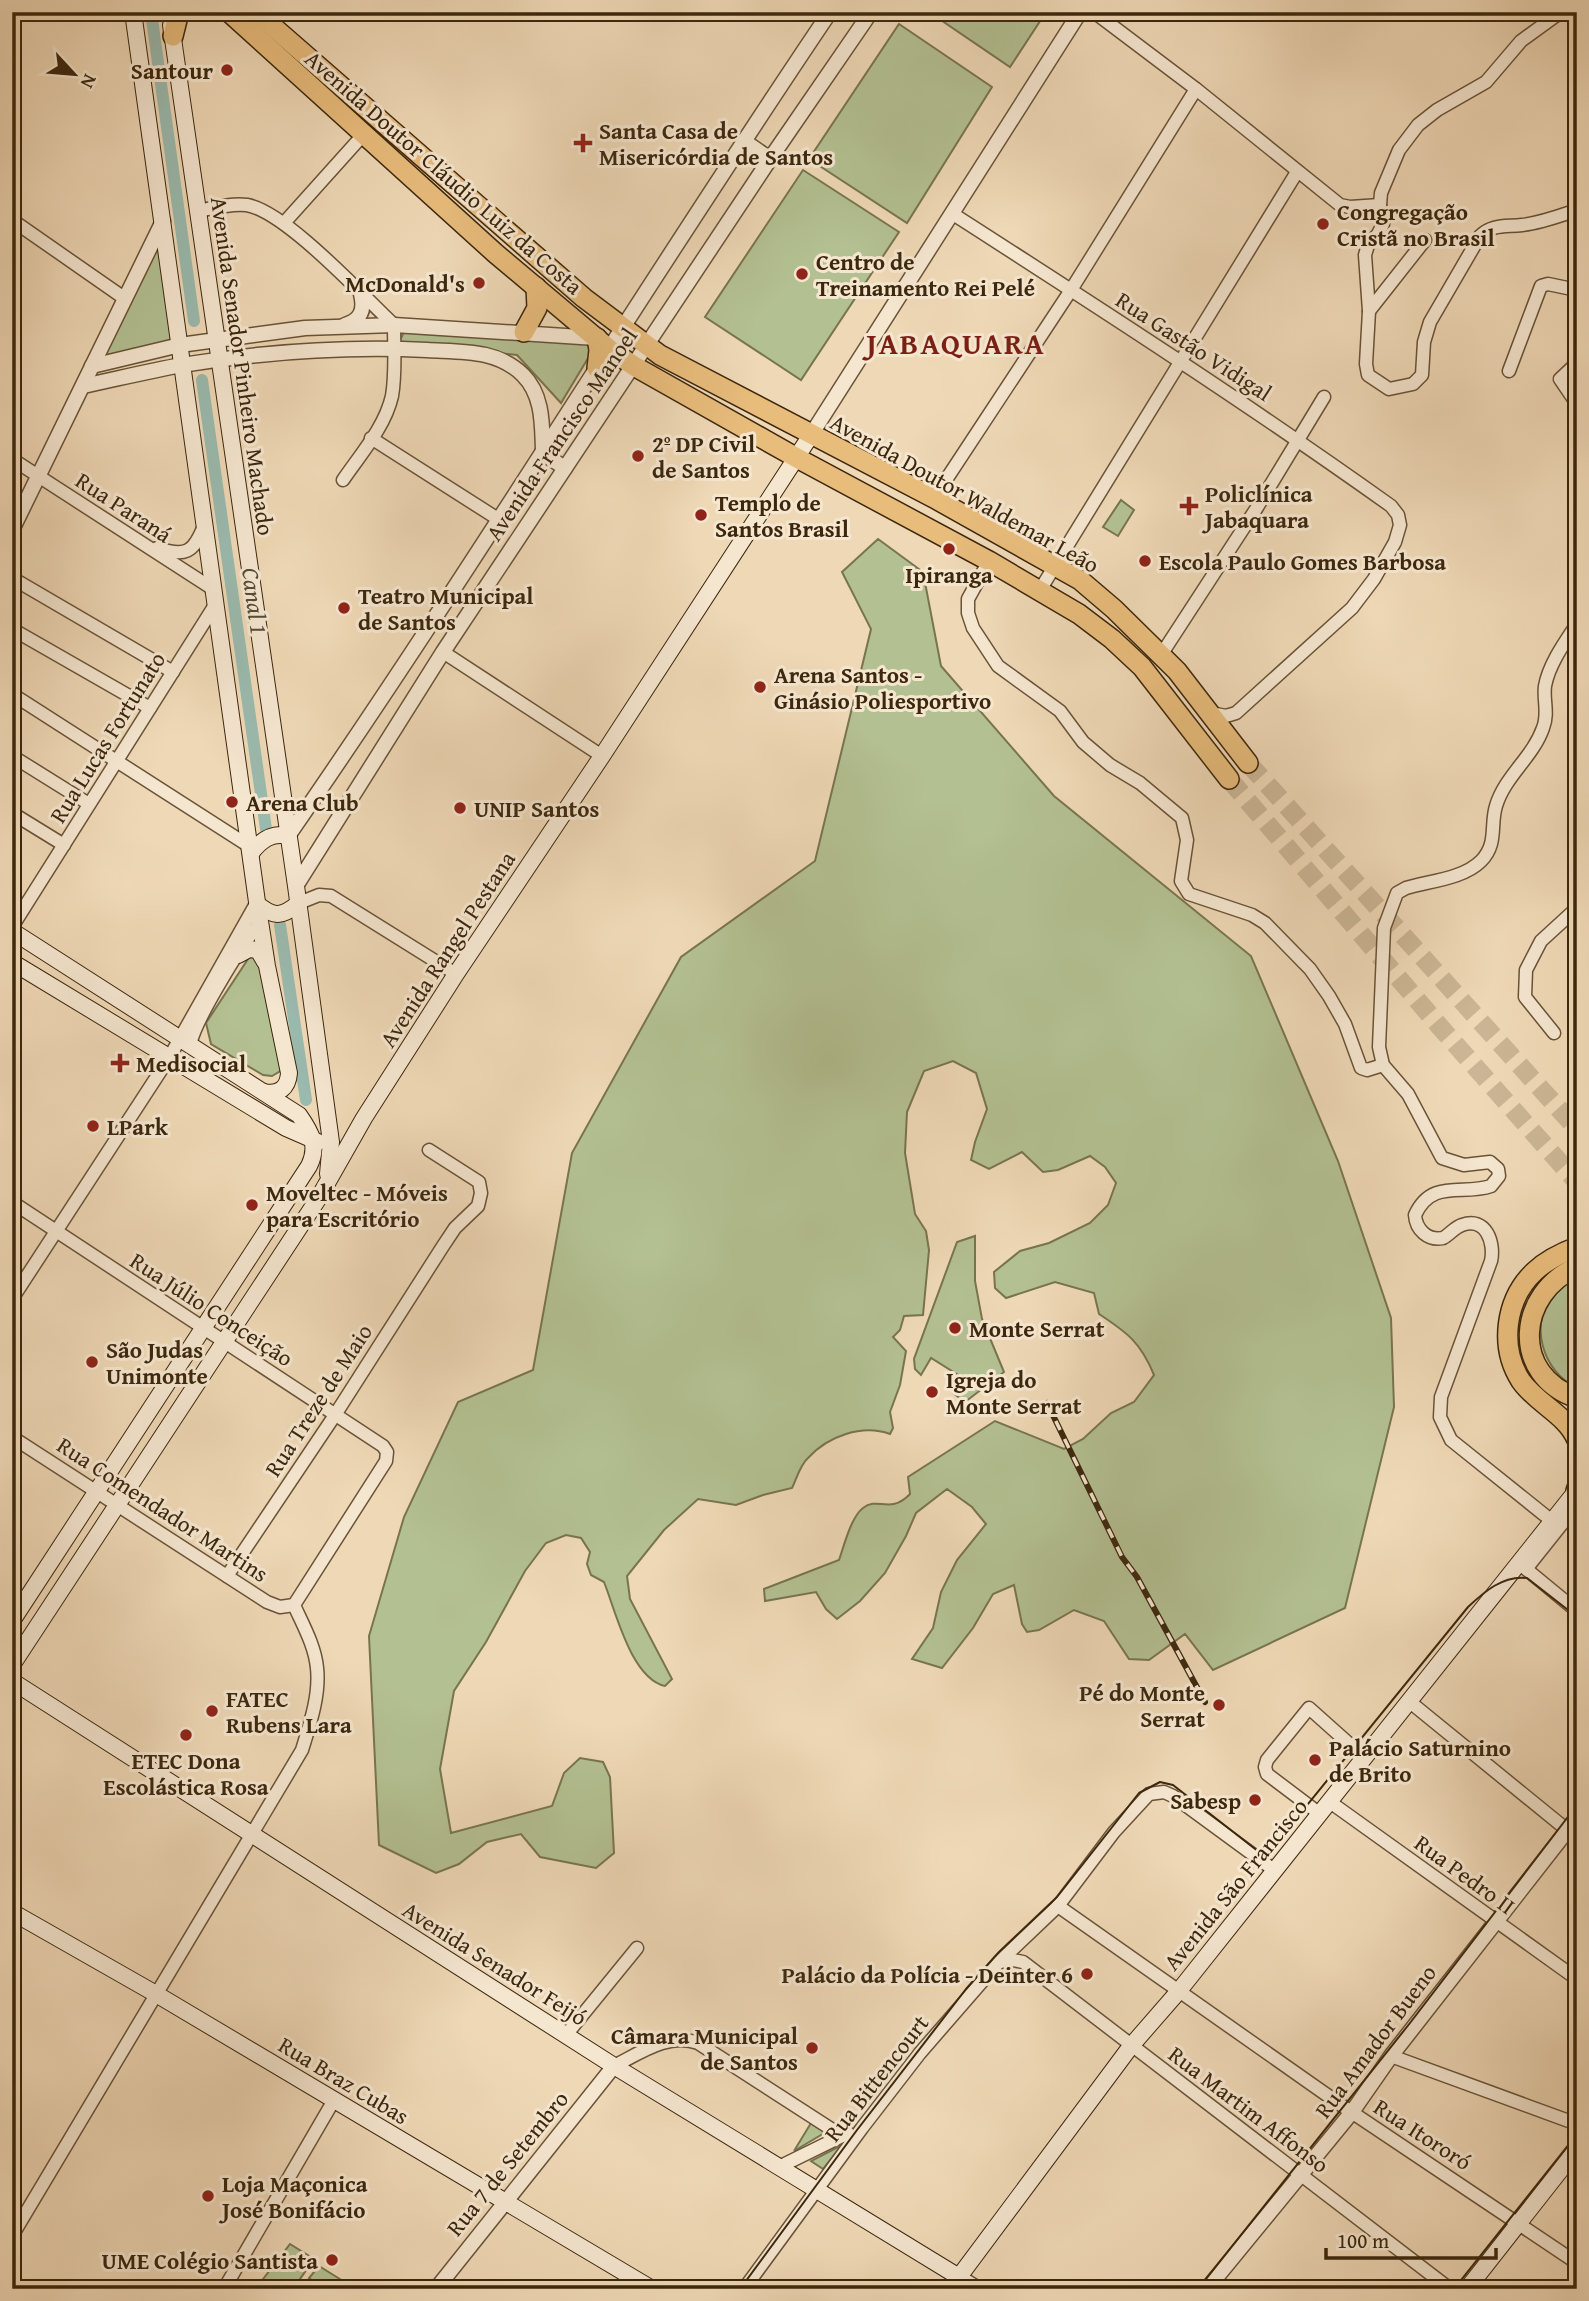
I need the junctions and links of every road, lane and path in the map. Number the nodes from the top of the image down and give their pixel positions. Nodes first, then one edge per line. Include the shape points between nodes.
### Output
1 (133, 12) edge
2 (169, 12) edge
3 (179, 12) edge
4 (229, 12) edge
5 (256, 12) edge
6 (831, 12) edge
7 (872, 12) edge
8 (1080, 12) edge
9 (1094, 12) edge
10 (1561, 12) edge
11 (173, 36) junction
12 (1196, 89) junction
13 (363, 135) junction
14 (747, 143) junction
15 (769, 158) junction
16 (1297, 172) junction
17 (1380, 205) junction
18 (1577, 210) edge
19 (198, 211) junction
20 (953, 214) junction
21 (12, 220) edge
22 (163, 221) junction
23 (284, 223) junction
24 (1425, 240) dead end
25 (536, 286) junction
26 (1071, 290) junction
27 (1577, 290) edge
28 (361, 294) junction
29 (124, 298) junction
30 (1368, 312) junction
31 (394, 325) junction
32 (340, 327) junction
33 (524, 332) junction
34 (611, 339) junction
35 (216, 340) junction
36 (180, 345) junction
37 (394, 348) junction
38 (651, 350) junction
39 (219, 361) junction
40 (1181, 361) junction
41 (1577, 363) edge
42 (183, 365) junction
43 (92, 366) junction
44 (634, 366) junction
45 (597, 368) joint
46 (1509, 371) dead end
47 (83, 386) junction
48 (1324, 397) dead end
49 (1577, 398) edge
50 (811, 435) junction
51 (372, 438) junction
52 (1298, 440) junction
53 (544, 453) junction
54 (797, 458) junction
55 (12, 459) edge
56 (564, 467) junction
57 (38, 476) junction
58 (343, 480) dead end
59 (934, 498) junction
60 (498, 519) junction
61 (204, 524) junction
62 (12, 530) edge
63 (144, 544) junction
64 (989, 561) junction
65 (1054, 564) junction
66 (12, 578) edge
67 (1040, 590) junction
68 (214, 597) junction
69 (1577, 624) edge
70 (12, 629) edge
71 (443, 652) junction
72 (1161, 654) junction
73 (173, 672) junction
74 (12, 694) edge
75 (150, 708) junction
76 (1211, 713) junction
77 (12, 756) edge
78 (602, 756) junction
79 (117, 761) junction
80 (1248, 762) tunnel mouth
81 (1229, 779) tunnel mouth
82 (89, 804) junction
83 (12, 813) edge
84 (288, 836) junction
85 (64, 845) junction
86 (250, 849) junction
87 (296, 886) junction
88 (299, 903) junction
89 (1577, 908) edge
90 (261, 911) junction
91 (12, 929) edge
92 (238, 955) junction
93 (12, 962) edge
94 (267, 967) junction
95 (456, 974) junction
96 (1554, 1033) dead end
97 (184, 1041) junction
98 (169, 1058) junction
99 (1383, 1065) junction
100 (264, 1092) junction
101 (364, 1118) junction
102 (328, 1120) junction
103 (312, 1142) junction
104 (331, 1142) junction
105 (429, 1150) dead end
106 (323, 1189) junction
107 (12, 1202) edge
108 (57, 1231) junction
109 (1577, 1247) edge
110 (1577, 1267) edge
111 (12, 1299) edge
112 (203, 1328) junction
113 (224, 1341) junction
114 (1577, 1398) edge
115 (335, 1415) junction
116 (12, 1437) edge
117 (1577, 1440) edge
118 (1577, 1490) edge
119 (96, 1491) junction
120 (116, 1504) junction
121 (1577, 1505) edge
122 (1552, 1521) junction
123 (1522, 1566) junction
124 (227, 1576) junction
125 (294, 1605) junction
126 (1577, 1611) edge
127 (12, 1621) edge
128 (12, 1665) edge
129 (12, 1681) edge
130 (1410, 1702) junction
131 (1366, 1758) junction
132 (1325, 1808) junction
133 (1577, 1818) edge
134 (1572, 1834) edge
135 (251, 1835) junction
136 (1274, 1870) junction
137 (1058, 1906) junction
138 (12, 1912) edge
139 (1495, 1921) junction
140 (1018, 1942) junction
141 (637, 1948) dead end
142 (999, 1962) junction
143 (1023, 1962) junction
144 (1577, 1979) edge
145 (1178, 1992) junction
146 (156, 1994) junction
147 (566, 2035) junction
148 (1131, 2046) junction
149 (1391, 2056) junction
150 (614, 2066) junction
151 (334, 2101) junction
152 (1352, 2112) junction
153 (1577, 2124) edge
154 (862, 2128) junction
155 (842, 2136) junction
156 (1577, 2150) edge
157 (779, 2167) junction
158 (1301, 2175) junction
159 (817, 2190) junction
160 (505, 2202) junction
161 (1519, 2223) junction
162 (12, 2236) edge
163 (1577, 2263) edge
164 (954, 2283) edge
165 (12, 2285) edge
166 (18, 2289) edge
167 (224, 2289) edge
168 (436, 2289) edge
169 (652, 2289) edge
170 (744, 2289) edge
171 (978, 2289) edge
172 (1207, 2289) edge
173 (1450, 2289) edge
174 (1467, 2289) edge

1 - 22 main road
2 - 11 main road, Avenida Senador Pinheiro Machado
3 - 11 main road
4 - 13 main road, Avenida Doutor Cláudio Luiz da Costa
5 - 34 main road, Avenida Doutor Cláudio Luiz da Costa via 584,298
6 - 14 street, Avenida Francisco Manoel
7 - 15 street, Avenida Francisco Manoel
8 - 20 street, Avenida Rangel Pestana
9 - 12 street
10 - 17 street via 1521,41 1486,82 1418,125 1399,150
11 - 19 main road, Avenida Senador Pinheiro Machado
12 - 16 street
12 - 26 street
13 - 23 street
13 - 25 main road, Avenida Doutor Cláudio Luiz da Costa
14 - 15 street
14 - 34 street, Avenida Francisco Manoel
15 - 38 street, Avenida Francisco Manoel
16 - 17 street via 1340,205
16 - 40 street
17 - 30 street via 1383,224 1365,255
18 - 30 street via 1486,230 1480,236 1430,322 1422,375 1413,384 1390,389 1368,375
19 - 23 street via 244,205
19 - 35 main road, Avenida Senador Pinheiro Machado
20 - 26 street, Rua Gastão Vidigal
20 - 50 street, Avenida Rangel Pestana
21 - 29 street
22 - 29 street
22 - 36 main road
23 - 28 street
24 - 30 street
25 - 33 main road via 537,308
25 - 34 main road, Avenida Doutor Cláudio Luiz da Costa
26 - 40 street, Rua Gastão Vidigal
26 - 59 street
27 - 46 street via 1541,286
28 - 31 street
28 - 32 street via 360,315
29 - 43 street
31 - 32 street
31 - 33 street
31 - 37 street
32 - 35 street
33 - 34 street
34 - 38 main road, Avenida Doutor Waldemar Leão
34 - 44 main road, Avenida Doutor Waldemar Leão
34 - 45 main road via 599,350
35 - 36 street
35 - 39 main road, Avenida Senador Pinheiro Machado
36 - 42 main road
36 - 43 street
37 - 39 street via 318,349
37 - 51 street via 391,397
37 - 53 street via 478,353 496,357 523,374 533,387 542,418
38 - 44 street, Avenida Francisco Manoel
38 - 50 main road, Avenida Doutor Waldemar Leão
39 - 42 street
39 - 84 main road, Avenida Senador Pinheiro Machado
40 - 52 street, Rua Gastão Vidigal
40 - 65 street
41 - 49 street via 1560,379
42 - 47 street
42 - 61 main road
43 - 47 street
44 - 54 main road, Avenida Doutor Waldemar Leão
44 - 56 street, Avenida Francisco Manoel
45 - 53 street, Avenida Francisco Manoel
47 - 57 street
48 - 52 street
50 - 54 main road, Avenida Rangel Pestana
50 - 59 main road, Avenida Doutor Waldemar Leão
51 - 58 street
51 - 60 street
52 - 72 street
52 - 76 street, Rua Gastão Vidigal via 1391,506 1400,525 1395,542 1352,608 1236,713
53 - 56 street
53 - 60 street, Avenida Francisco Manoel
54 - 64 main road, Avenida Doutor Waldemar Leão
54 - 78 main road, Avenida Rangel Pestana
55 - 57 street, Rua Paraná
56 - 71 street, Avenida Francisco Manoel
57 - 62 street
57 - 63 street, Rua Paraná
59 - 65 main road, Avenida Doutor Waldemar Leão
60 - 84 street, Avenida Francisco Manoel
61 - 63 street via 197,543 188,551 175,553
61 - 68 main road
63 - 68 street, Rua Paraná
64 - 67 main road, Avenida Doutor Waldemar Leão
64 - 99 street via 968,599 968,613 998,666 1060,711 1083,743 1182,818 1187,840 1181,881 1189,894 1265,923 1310,969 1329,996 1362,1068
65 - 67 street
65 - 72 main road, Avenida Doutor Waldemar Leão via 1104,600
66 - 73 street
67 - 81 main road, Avenida Doutor Waldemar Leão via 1101,630 1142,667
68 - 73 street, Rua Lucas Fortunato
68 - 86 main road
69 - 99 street via 1549,671 1544,727 1505,784 1495,807 1492,843 1482,860 1466,871 1406,887 1391,905 1384,928 1379,1047
70 - 75 street
71 - 78 street
71 - 87 street, Avenida Francisco Manoel
72 - 76 main road, Avenida Doutor Waldemar Leão
73 - 75 street, Rua Lucas Fortunato
74 - 79 street
75 - 79 street, Rua Lucas Fortunato
76 - 80 main road, Avenida Doutor Waldemar Leão
77 - 82 street
78 - 95 main road, Avenida Rangel Pestana
79 - 82 street, Rua Lucas Fortunato
79 - 86 street
82 - 85 street, Rua Lucas Fortunato
83 - 85 street
84 - 86 main road via 277,834
84 - 87 main road, Avenida Senador Pinheiro Machado
85 - 91 street, Rua Lucas Fortunato
86 - 90 main road
87 - 88 main road, Avenida Senador Pinheiro Machado
88 - 90 main road via 283,914
88 - 95 street via 331,895
88 - 102 main road, Avenida Senador Pinheiro Machado
89 - 96 street via 1541,942 1526,970 1525,997
90 - 92 street
90 - 94 main road
90 - 97 street
91 - 97 main road
92 - 94 main road via 258,950
92 - 97 street via 194,1032
93 - 98 main road
94 - 100 main road via 289,1077 280,1091
95 - 101 main road, Avenida Rangel Pestana
97 - 98 street
97 - 100 main road
98 - 103 main road
98 - 108 street
99 - 122 street via 1408,1094 1442,1158 1464,1165 1490,1162 1499,1172 1487,1188 1454,1188 1430,1197 1415,1215 1421,1231 1432,1238 1443,1238 1468,1224 1485,1230 1493,1243 1492,1261 1440,1404 1440,1417 1451,1440
100 - 103 main road via 299,1115
101 - 104 main road
101 - 106 main road, Avenida Rangel Pestana
102 - 103 main road
102 - 104 main road, Avenida Senador Pinheiro Machado
103 - 104 main road
103 - 112 main road
104 - 106 main road, Avenida Senador Pinheiro Machado via 330,1169
105 - 115 street, Rua Treze de Maio via 479,1182 478,1206 455,1228
106 - 113 main road, Avenida Rangel Pestana
107 - 108 street, Rua Júlio Conceição
108 - 111 street
108 - 112 street, Rua Júlio Conceição
109 - 117 main road via 1547,1261 1527,1279 1512,1306 1507,1336 1522,1382 1563,1420
110 - 114 main road via 1556,1279 1539,1297 1529,1335 1532,1357 1546,1379
112 - 113 street, Rua Júlio Conceição
112 - 119 main road
113 - 115 street, Rua Júlio Conceição
113 - 120 main road, Avenida Rangel Pestana
115 - 124 street, Rua Treze de Maio
115 - 125 street, Rua Júlio Conceição via 383,1446 386,1461
116 - 119 street, Rua Comendador Martins
118 - 122 main road, Avenida São Francisco
119 - 120 street, Rua Comendador Martins
119 - 127 main road
120 - 124 street, Rua Comendador Martins
120 - 128 main road, Avenida Rangel Pestana
121 - 123 street, Avenida São Francisco
122 - 123 main road, Avenida São Francisco
123 - 126 street
123 - 130 main road, Avenida São Francisco
124 - 125 street, Rua Comendador Martins via 276,1606
125 - 135 street via 317,1668 316,1696 302,1750
129 - 135 main road, Avenida Senador Feijó
130 - 131 main road, Avenida São Francisco
130 - 134 street
131 - 132 main road, Avenida São Francisco
131 - 132 street, Rua Pedro II via 1309,1709 1267,1760 1267,1774
132 - 136 main road, Avenida São Francisco
132 - 139 street, Rua Pedro II
133 - 134 street, Rua Amador Bueno
134 - 139 street, Rua Amador Bueno
135 - 146 street
135 - 147 main road, Avenida Senador Feijó
136 - 137 street, Rua Bittencourt via 1173,1796 1154,1792 1141,1800 1114,1832
136 - 145 main road, Avenida São Francisco
137 - 140 street, Rua Bittencourt
137 - 145 street, Rua Itororó
138 - 146 main road, Rua Braz Cubas
139 - 144 street, Rua Pedro II
139 - 149 street, Rua Amador Bueno
140 - 142 street, Rua Bittencourt
140 - 143 street
141 - 147 street
142 - 143 street
142 - 154 street, Rua Bittencourt
143 - 148 street, Rua Martim Affonso
145 - 148 main road, Avenida São Francisco
145 - 152 street, Rua Itororó
146 - 151 main road, Rua Braz Cubas
146 - 162 street
147 - 150 main road, Avenida Senador Feijó
148 - 158 street, Rua Martim Affonso
148 - 164 main road, Avenida São Francisco
149 - 152 street, Rua Amador Bueno
149 - 153 street
150 - 155 street via 660,2043 687,2039
150 - 157 main road, Avenida Senador Feijó
150 - 160 street, Rua 7 de Setembro
151 - 160 main road, Rua Braz Cubas
151 - 167 street
152 - 158 street, Rua Amador Bueno
152 - 161 street, Rua Itororó
154 - 155 street
154 - 159 street, Rua Bittencourt
155 - 157 street
156 - 161 main road
157 - 159 main road, Avenida Senador Feijó
158 - 172 street, Rua Amador Bueno
158 - 173 street, Rua Martim Affonso
159 - 164 main road, Avenida Senador Feijó
159 - 170 street, Rua Bittencourt
160 - 168 street, Rua 7 de Setembro
160 - 169 main road, Rua Braz Cubas
161 - 163 street, Rua Itororó
161 - 174 main road
164 - 171 street
165 - 166 street

